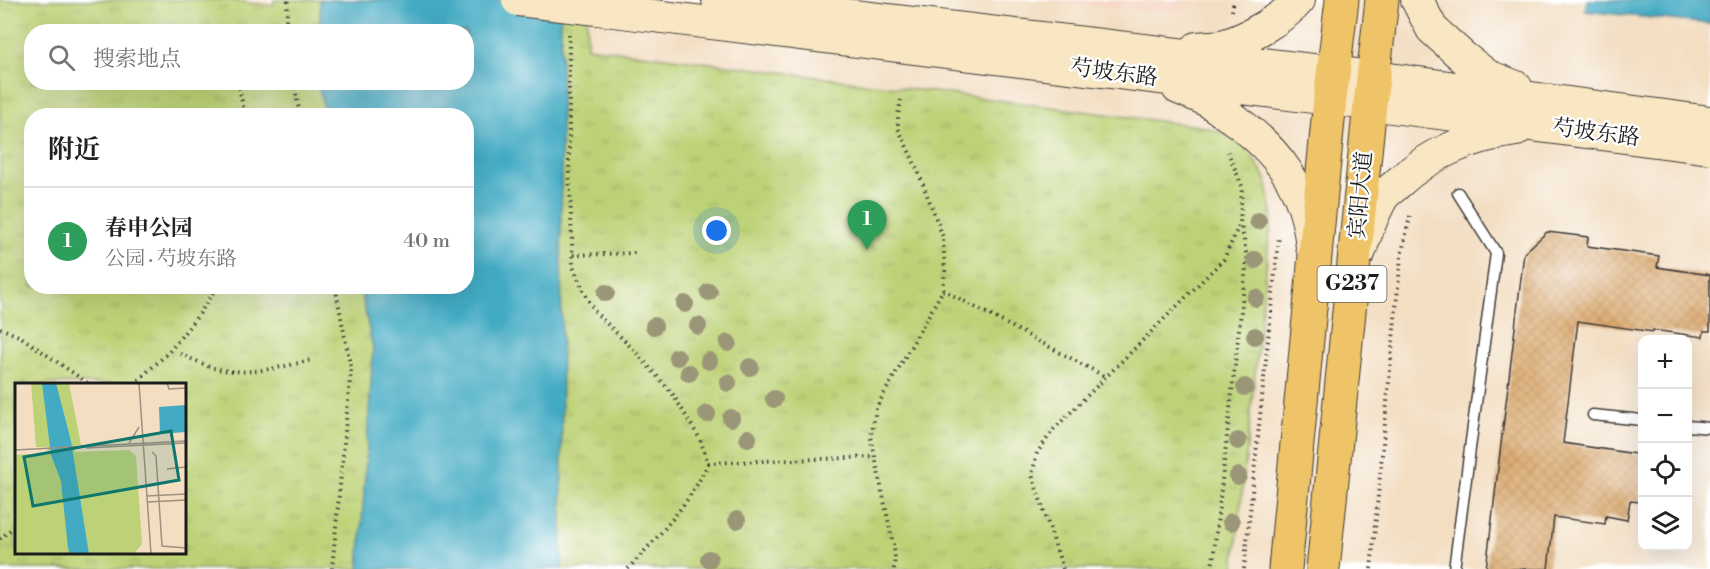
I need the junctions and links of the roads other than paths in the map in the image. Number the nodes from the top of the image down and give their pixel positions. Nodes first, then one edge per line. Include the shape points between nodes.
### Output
1 (518, 0) edge
2 (718, 0) edge
3 (1299, 0) edge
4 (1342, 0) edge
5 (1382, 0) edge
6 (1417, 0) edge
7 (1157, 65) junction
8 (1332, 85) junction
9 (1371, 90) junction
10 (1546, 113) junction
11 (1710, 122) edge
12 (1710, 148) edge
13 (1458, 193) dead end
14 (1354, 269) junction
15 (1314, 270) junction
16 (1593, 415) dead end
17 (1638, 420) edge
18 (1692, 426) edge
19 (1710, 428) edge
20 (1285, 569) edge
21 (1323, 569) edge
22 (1454, 569) edge

1 - 7 street, 芍坡东路, bridge
2 - 7 street, 芍坡东路
3 - 7 street via 1260,29 1226,45
4 - 8 highway, 宾阳大道 / G237
5 - 9 highway, 宾阳大道 / G237
6 - 10 street via 1432,29 1488,76
7 - 8 street, 芍坡东路
7 - 15 street via 1252,132 1278,159 1298,191 1310,225
8 - 9 street, 芍坡东路
8 - 15 highway, 宾阳大道 / G237
9 - 10 street, 芍坡东路
9 - 14 highway, 宾阳大道 / G237
10 - 11 street, 芍坡东路
10 - 12 street, 芍坡东路
10 - 14 street via 1451,148 1413,169 1384,195
13 - 22 lane via 1496,253
14 - 21 highway, 宾阳大道 / G237
15 - 20 highway, 宾阳大道 / G237
16 - 17 lane
18 - 19 lane

